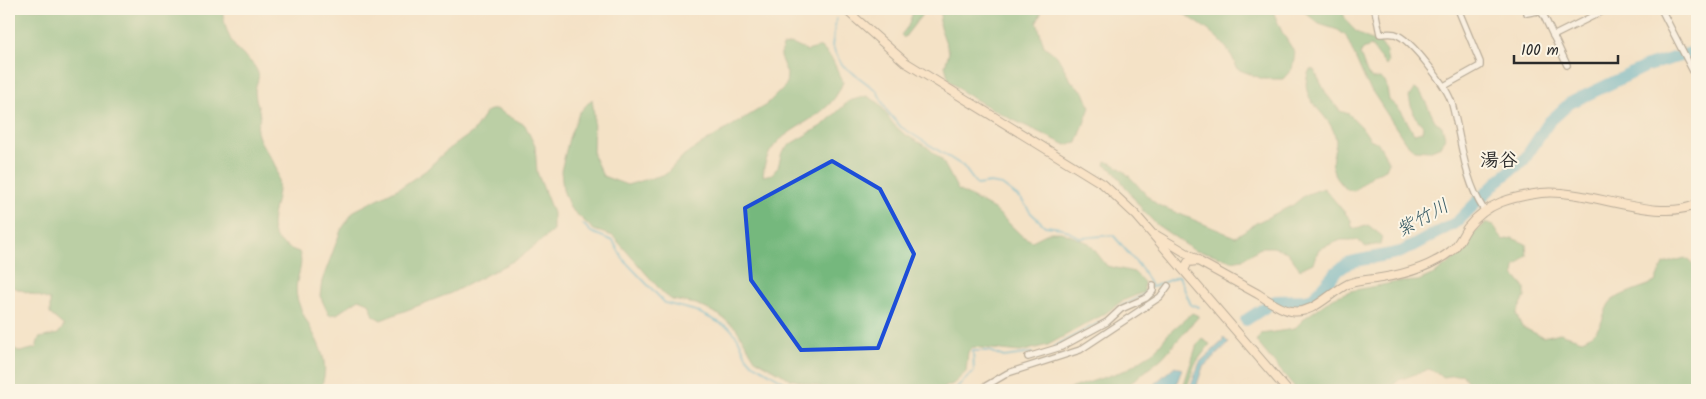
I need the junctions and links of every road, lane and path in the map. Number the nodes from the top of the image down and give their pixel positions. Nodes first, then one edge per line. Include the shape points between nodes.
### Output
1 (845, 9) edge
2 (1458, 9) edge
3 (1607, 9) edge
4 (1661, 9) edge
5 (1375, 10) dead end
6 (1527, 13) dead end
7 (1553, 36) junction
8 (1567, 65) dead end
9 (1697, 79) edge
10 (1444, 86) junction
11 (1697, 204) edge
12 (1482, 207) junction
13 (1152, 233) junction
14 (1198, 261) junction
15 (1184, 270) junction
16 (1153, 285) dead end
17 (1168, 286) dead end
18 (1028, 357) dead end
19 (980, 390) edge
20 (1287, 390) edge

1 - 13 main road via 905,62 1103,184
2 - 10 street via 1480,66
3 - 7 street
4 - 9 street
5 - 10 street via 1380,34 1398,35 1430,66
6 - 7 street via 1538,11 1543,14
7 - 8 street
10 - 12 street via 1452,104 1463,160
11 - 12 main road via 1661,210 1556,193 1504,200
12 - 14 main road via 1452,250 1430,264 1347,285 1304,311 1291,311 1272,303
13 - 14 main road
13 - 15 main road
14 - 15 main road via 1188,262
15 - 20 main road
16 - 18 street via 1153,291 1146,298 1121,309 1107,322 1061,347
17 - 19 street via 1160,297 1080,350 1008,373

